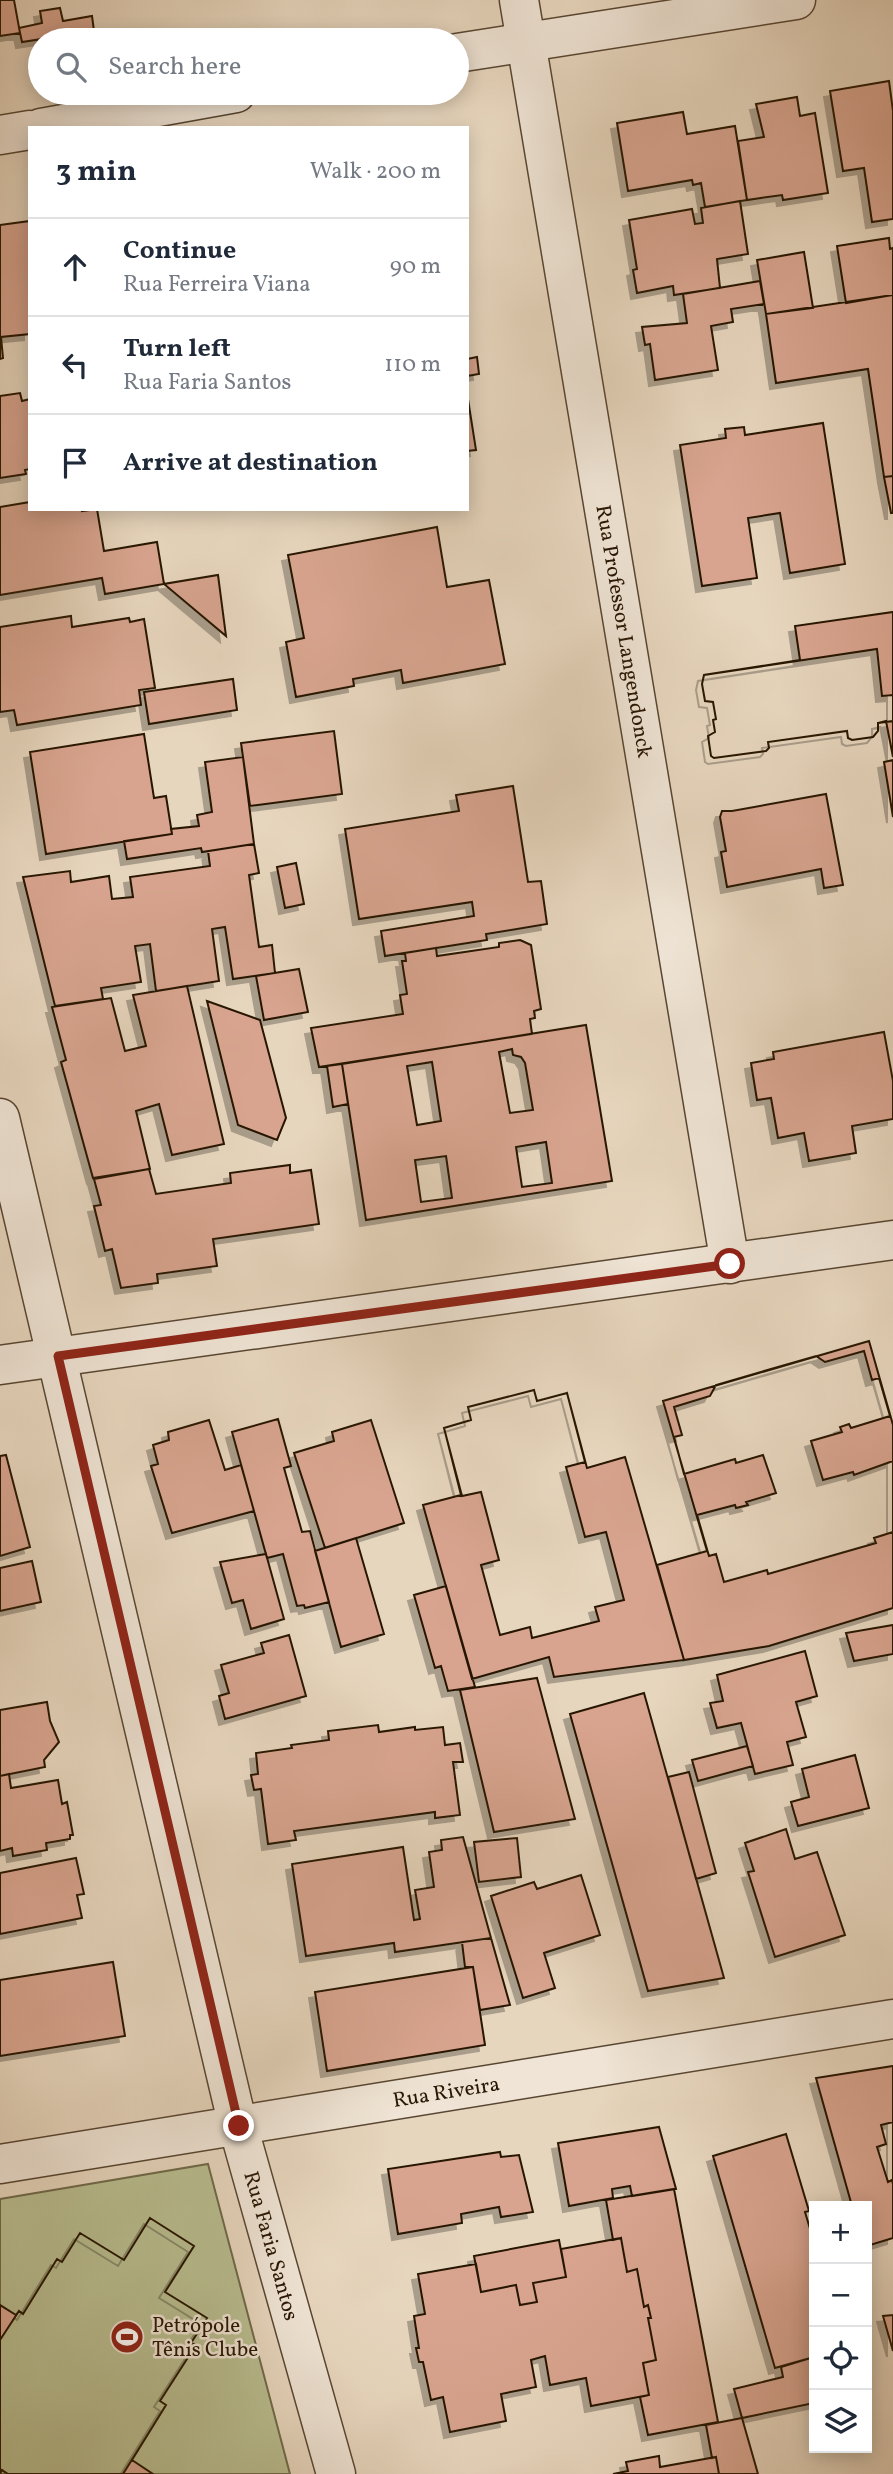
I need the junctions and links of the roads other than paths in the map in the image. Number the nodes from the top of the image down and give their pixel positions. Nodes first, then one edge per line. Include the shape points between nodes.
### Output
1 (519, 0) edge
2 (796, 0) edge
3 (526, 40) junction
4 (469, 51) edge
5 (169, 105) edge
6 (52, 126) edge
7 (28, 130) edge
8 (0, 135) edge
9 (0, 1118) edge
10 (893, 1240) edge
11 (730, 1264) junction
12 (58, 1356) junction
13 (0, 1365) edge
14 (893, 2019) edge
15 (239, 2126) junction
16 (0, 2164) edge
17 (336, 2474) edge

1 - 3 street, Rua Professor Langendonck
2 - 3 street
3 - 4 street
3 - 11 street, Rua Professor Langendonck
5 - 6 street
7 - 8 street
9 - 12 street, Rua Faria Santos
10 - 11 street
11 - 12 street
12 - 13 street
12 - 15 street, Rua Faria Santos
14 - 15 street, Rua Riveira
15 - 16 street, Rua Riveira
15 - 17 street, Rua Faria Santos

